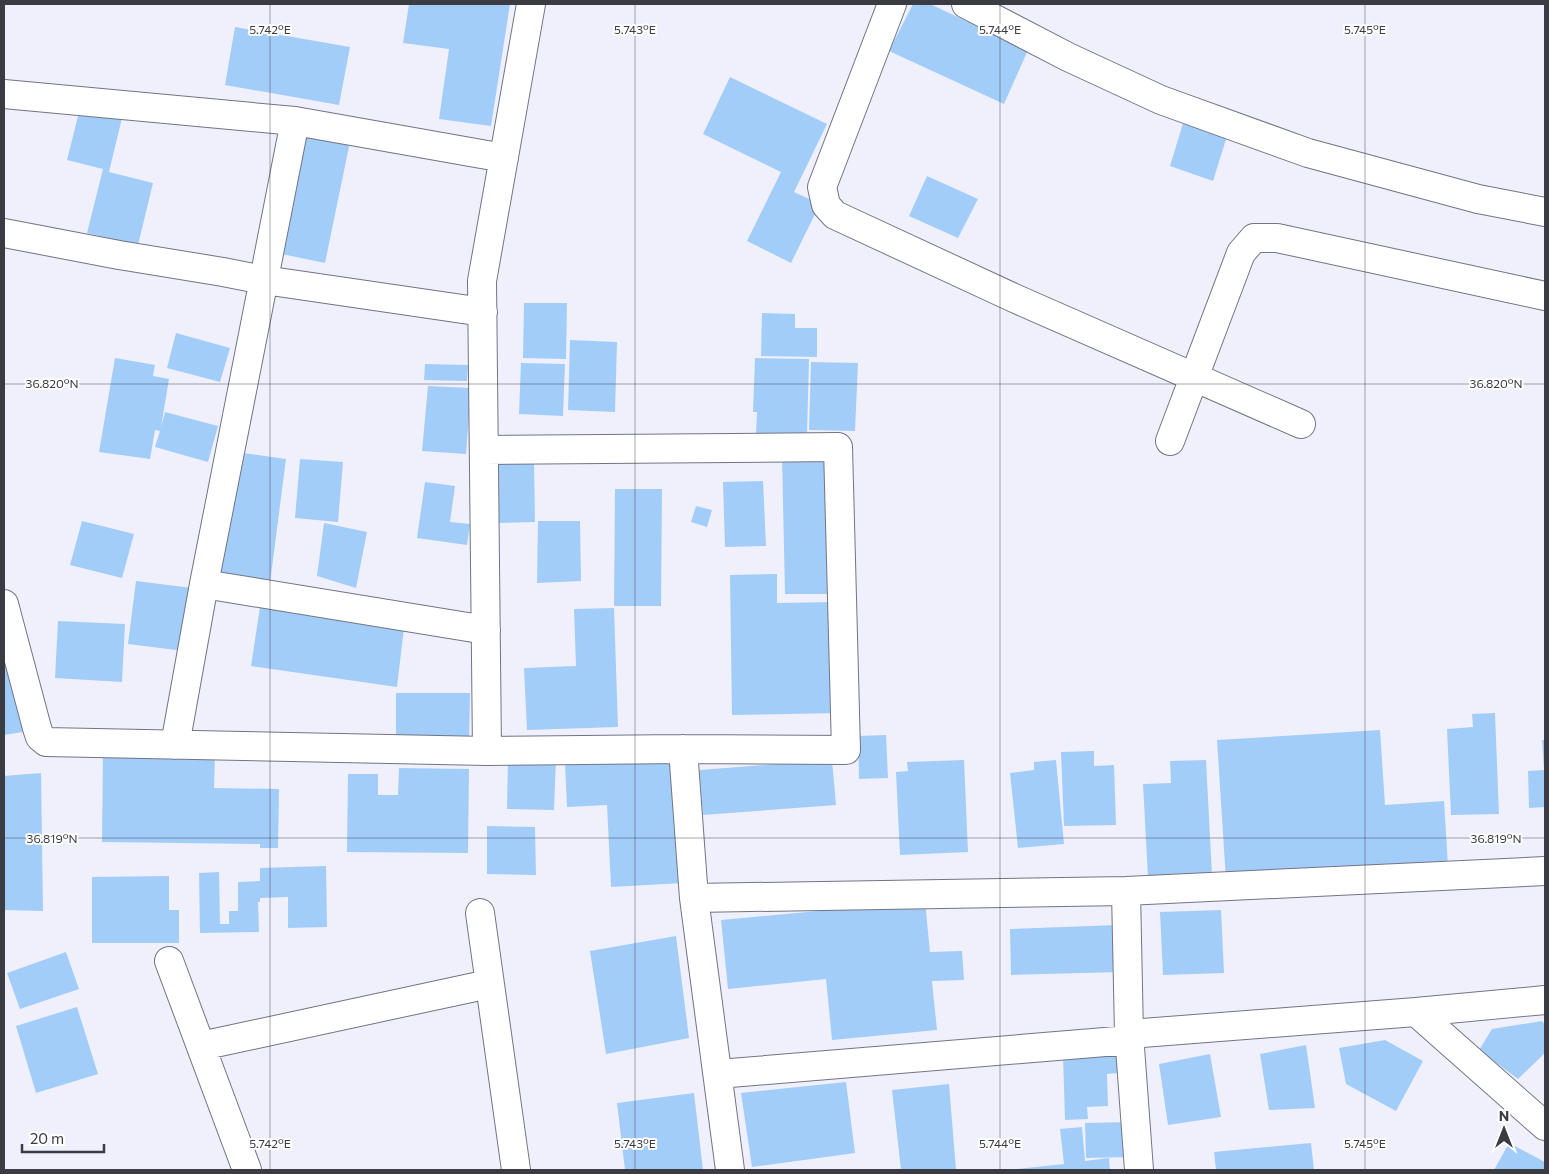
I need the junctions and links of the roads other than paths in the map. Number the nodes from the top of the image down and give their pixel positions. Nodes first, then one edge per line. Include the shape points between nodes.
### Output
1 (531, 4) edge
2 (892, 4) edge
3 (966, 4) edge
4 (4, 94) edge
5 (295, 121) junction
6 (504, 158) junction
7 (1545, 212) edge
8 (4, 233) edge
9 (264, 280) junction
10 (1545, 296) edge
11 (483, 312) junction
12 (1194, 377) junction
13 (1301, 424) dead end
14 (1170, 441) dead end
15 (484, 450) junction
16 (204, 584) junction
17 (4, 604) edge
18 (486, 630) junction
19 (175, 745) junction
20 (683, 749) junction
21 (487, 751) junction
22 (1545, 871) edge
23 (1126, 891) junction
24 (694, 898) junction
25 (480, 913) dead end
26 (169, 961) dead end
27 (489, 984) junction
28 (1545, 1000) edge
29 (1416, 1012) junction
30 (1129, 1037) junction
31 (200, 1046) junction
32 (718, 1074) junction
33 (1545, 1126) edge
34 (247, 1170) edge
35 (516, 1170) edge
36 (730, 1170) edge
37 (1139, 1170) edge

1 - 6 street
2 - 12 street via 822,187 826,205 844,220
3 - 7 street via 1068,57 1170,103 1308,153 1478,198
4 - 5 street
5 - 6 street
5 - 9 street
6 - 11 street via 482,281
8 - 9 street
9 - 11 street
9 - 16 street
10 - 12 street via 1277,238 1254,238 1242,253
11 - 15 street
12 - 13 street
12 - 14 street
15 - 18 street
15 - 20 street via 838,446 846,750
16 - 18 street
16 - 19 street
17 - 19 street via 40,737 46,742
18 - 21 street
19 - 21 street
20 - 21 street
20 - 24 street
22 - 23 street
23 - 24 street
23 - 30 street
24 - 32 street
25 - 27 street
26 - 31 street
27 - 31 street
27 - 35 street
28 - 29 street
29 - 30 street
29 - 33 street
30 - 32 street
30 - 37 street
31 - 34 street
32 - 36 street

